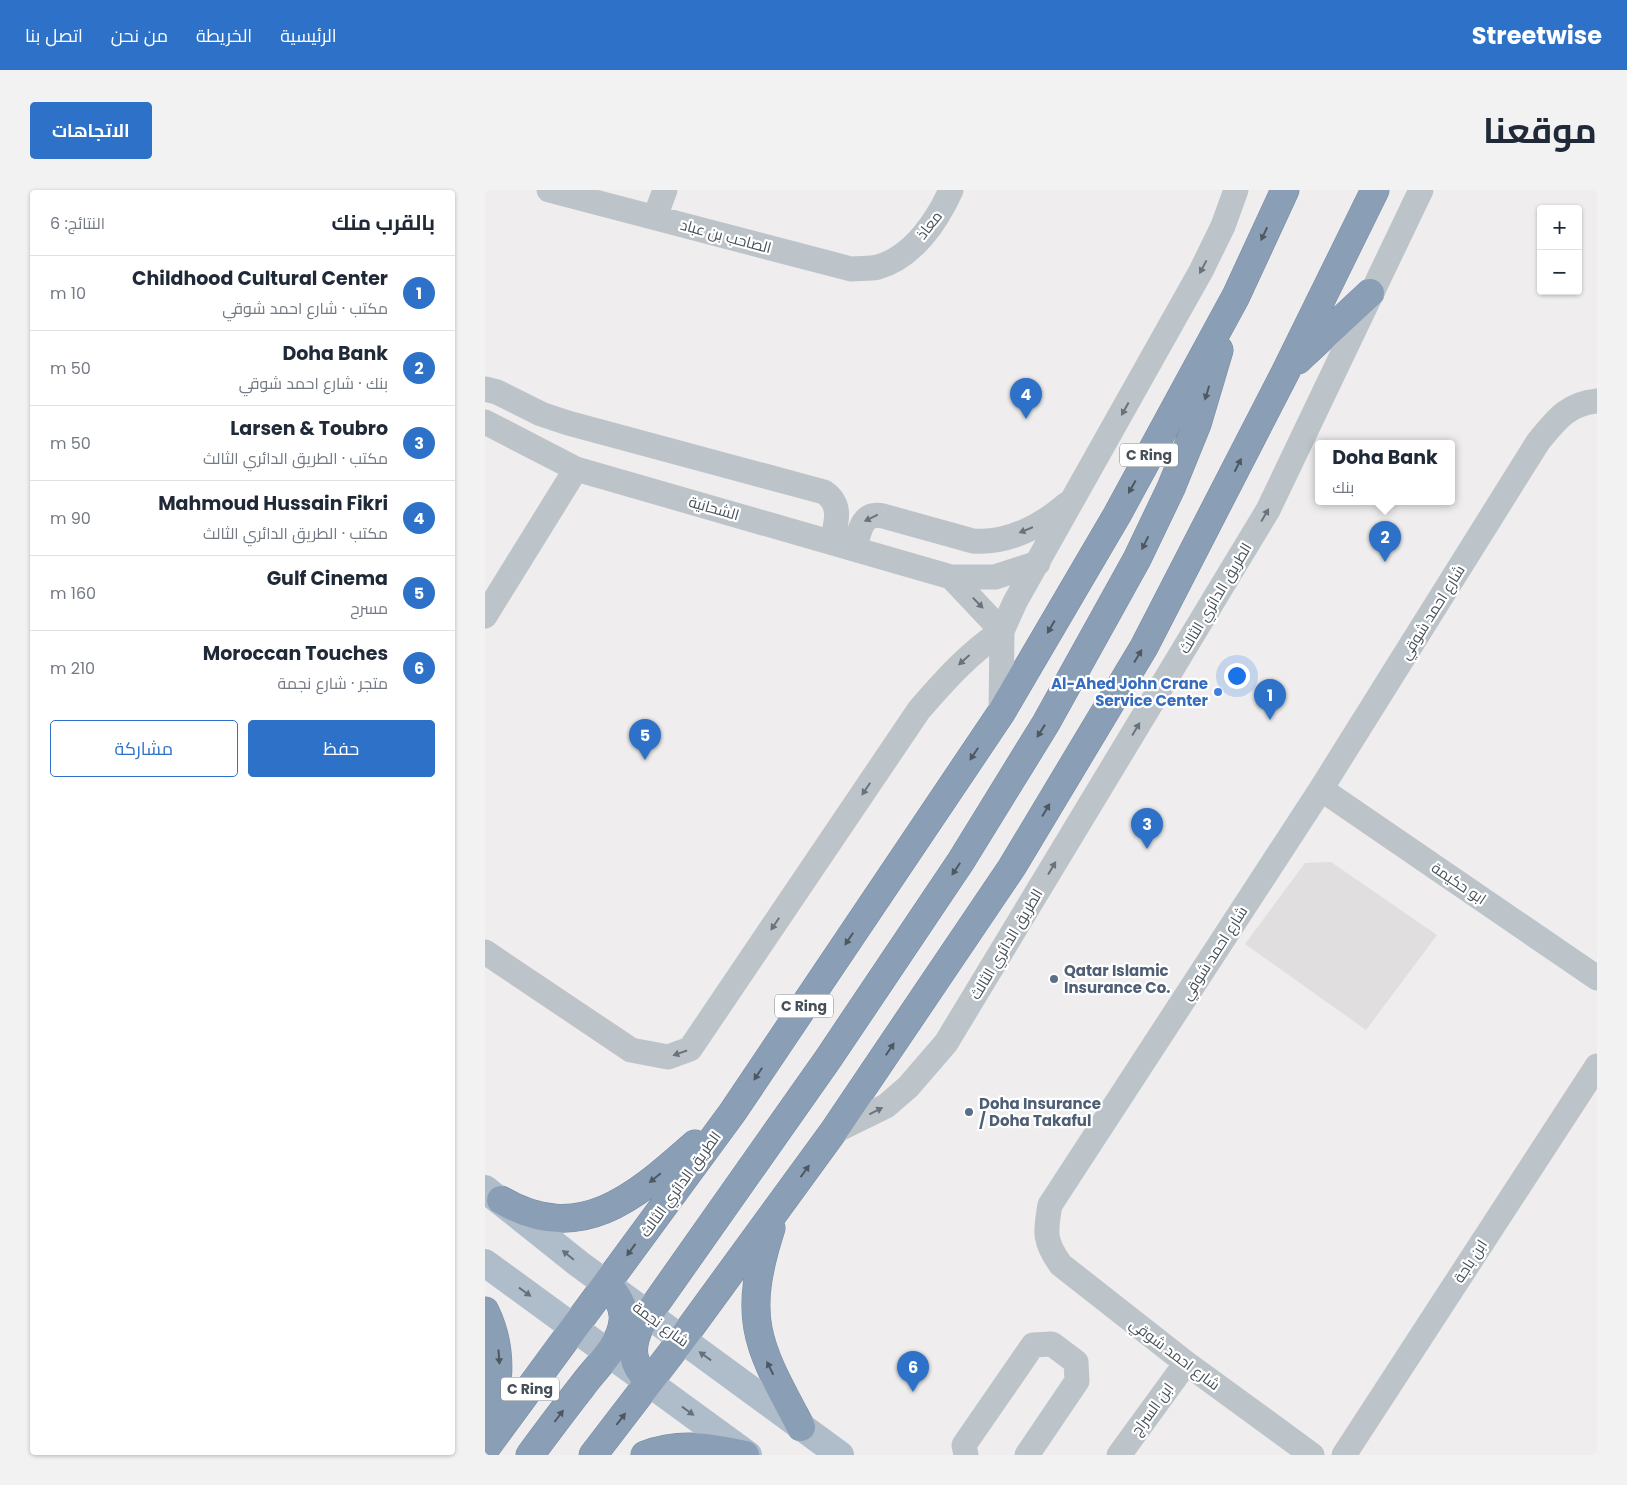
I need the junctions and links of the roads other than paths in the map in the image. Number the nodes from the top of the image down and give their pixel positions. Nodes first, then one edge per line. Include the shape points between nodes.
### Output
1 (549, 190) edge
2 (665, 190) edge
3 (951, 190) edge
4 (1236, 190) edge
5 (1285, 190) edge
6 (1375, 190) edge
7 (1421, 190) edge
8 (655, 217) junction
9 (903, 256) joint
10 (1370, 293) junction
11 (1236, 296) junction
12 (1286, 371) junction
13 (485, 389) edge
14 (1597, 401) edge
15 (485, 422) edge
16 (576, 469) junction
17 (1079, 491) junction
18 (843, 545) junction
19 (1038, 563) junction
20 (951, 577) junction
21 (485, 616) edge
22 (1002, 630) junction
23 (1001, 713) junction
24 (1321, 789) junction
25 (485, 952) edge
26 (1597, 978) edge
27 (1597, 1066) edge
28 (732, 1112) junction
29 (833, 1132) junction
30 (493, 1194) edge
31 (778, 1209) junction
32 (685, 1260) junction
33 (485, 1263) edge
34 (607, 1284) junction
35 (721, 1286) junction
36 (485, 1311) edge
37 (648, 1314) junction
38 (575, 1328) junction
39 (682, 1339) junction
40 (608, 1352) junction
41 (1186, 1362) junction
42 (649, 1382) junction
43 (801, 1427) junction
44 (485, 1433) edge
45 (485, 1449) edge
46 (677, 1450) edge
47 (530, 1455) edge
48 (593, 1455) edge
49 (645, 1455) edge
50 (745, 1455) edge
51 (749, 1455) edge
52 (840, 1455) edge
53 (966, 1455) edge
54 (1027, 1455) edge
55 (1119, 1455) edge
56 (1312, 1455) edge
57 (1344, 1455) edge

1 - 8 street, الصاحب بن عباد
2 - 8 street
3 - 9 street, معاذ via 924,234
4 -> 17 street via 1201,271
5 -> 11 highway, الطريق الدائري الثالث / C Ring
6 - 12 highway, الطريق الدائري الثالث
7 - 10 street, الطريق الدائري الثالث
8 - 9 street, الصاحب بن عباد via 851,269 878,267
10 - 12 highway
29 -> 10 street, الطريق الدائري الثالث via 886,1106 909,1087 945,1043 1268,510
11 -> 23 highway, الطريق الدائري الثالث / C Ring via 1117,515
11 -> 32 highway via 1197,424 1171,488 1137,559 1046,723 950,878 828,1059
29 -> 12 highway, الطريق الدائري الثالث via 1012,867 1139,655
13 - 18 street via 568,423 824,492 835,503
14 - 24 street, شارع احمد شوقي via 1581,402 1560,416 1538,442
15 - 16 street, الشحانية
16 - 18 street, الشحانية
16 - 21 street
17 -> 18 street via 1054,516 1039,525 993,541 973,541 878,514 863,522
17 - 19 street
18 - 20 street, الشحانية
19 - 20 street, الشحانية via 995,577
19 - 22 street
20 -> 22 street, الشحانية
22 - 23 street
22 -> 25 street via 954,669 919,710 690,1049 668,1057 631,1050
23 -> 28 highway, الطريق الدائري الثالث / C Ring
24 - 26 street, ابو حكيمة
24 - 41 street, شارع احمد شوقي via 1050,1205 1045,1232 1051,1252 1061,1266
27 - 57 street, ابن باجة
28 -> 30 highway via 647,1186 606,1209 577,1218 546,1218 523,1213
28 -> 34 highway, الطريق الدائري الثالث / C Ring
31 -> 29 highway, الطريق الدائري الثالث
34 -> 30 main road, شارع نجمة
31 - 35 highway, الطريق الدائري الثالث
43 -> 31 highway via 765,1358 756,1324 757,1282
32 - 35 highway via 684,1269 694,1285 702,1289
32 - 37 highway
33 -> 38 main road
34 - 37 main road, شارع نجمة
34 - 38 highway, الطريق الدائري الثالث / C Ring
34 - 40 highway via 620,1301 623,1320
35 - 39 highway, الطريق الدائري الثالث
36 -> 44 highway via 495,1334 499,1368
37 - 39 main road, شارع نجمة
37 - 42 highway via 636,1333 632,1348 634,1362
38 - 40 main road
38 - 45 highway, الطريق الدائري الثالث / C Ring
39 - 42 highway, الطريق الدائري الثالث
43 -> 39 main road, شارع نجمة
40 - 42 main road
47 -> 40 highway
41 - 55 street, ابن السراج
41 - 56 street, شارع احمد شوقي
48 -> 42 highway, الطريق الدائري الثالث
42 -> 51 main road
43 - 52 main road, شارع نجمة
46 - 49 highway via 664,1449
46 - 50 highway
53 - 54 street via 964,1445 1033,1345 1052,1344 1076,1362 1077,1381

